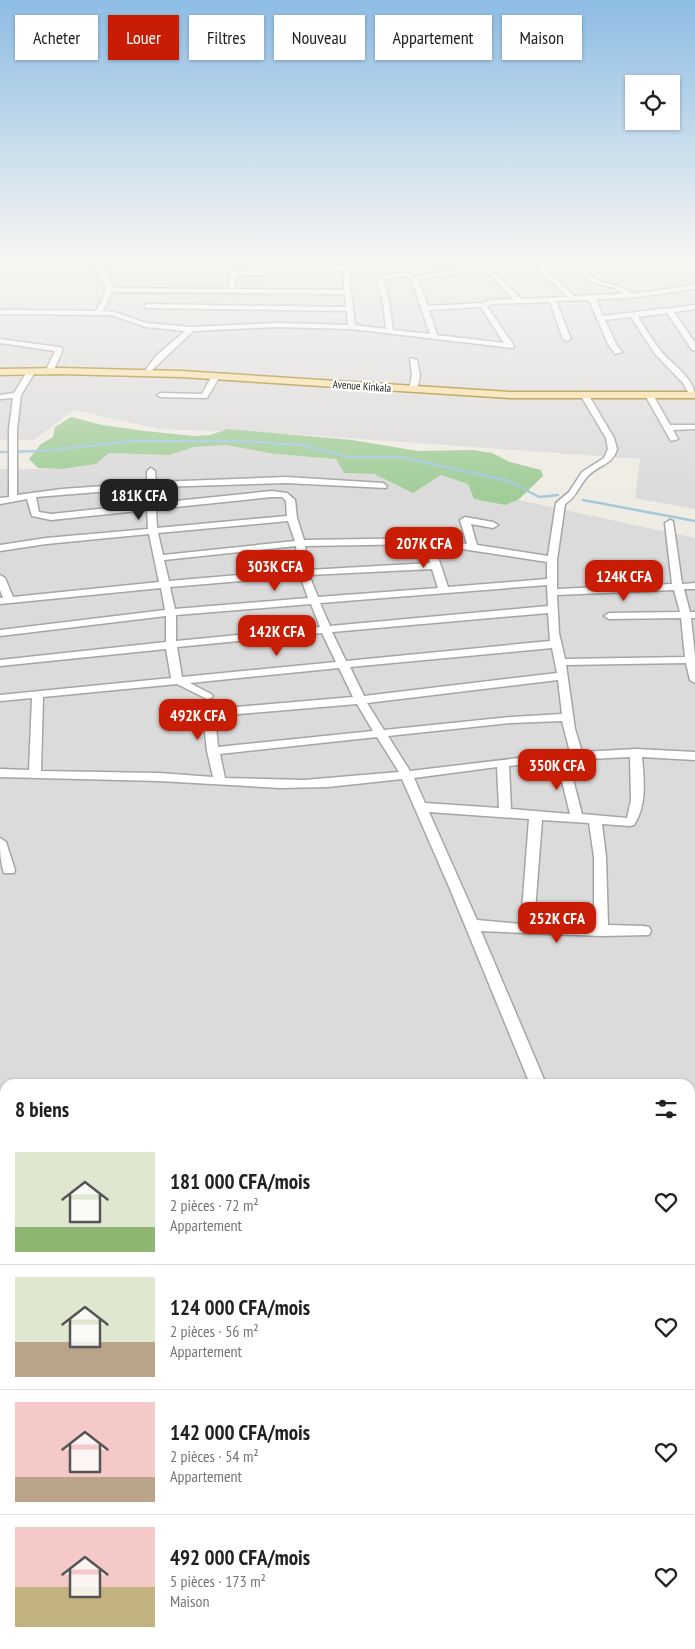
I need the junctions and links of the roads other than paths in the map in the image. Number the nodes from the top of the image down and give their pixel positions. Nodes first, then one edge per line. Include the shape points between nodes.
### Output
1 (181, 338) edge
2 (442, 338) edge
3 (504, 338) edge
4 (611, 338) edge
5 (649, 338) edge
6 (0, 341) edge
7 (618, 352) dead end
8 (413, 360) dead end
9 (0, 372) edge
10 (31, 372) junction
11 (48, 372) junction
12 (147, 373) junction
13 (216, 376) junction
14 (413, 389) junction
15 (16, 395) junction
16 (161, 395) dead end
17 (649, 395) junction
18 (694, 395) edge
19 (585, 396) junction
20 (0, 398) edge
21 (693, 427) dead end
22 (668, 428) junction
23 (674, 439) dead end
24 (151, 471) dead end
25 (152, 484) junction
26 (383, 486) dead end
27 (31, 495) junction
28 (13, 498) junction
29 (0, 500) edge
30 (151, 508) junction
31 (292, 518) junction
32 (670, 523) dead end
33 (493, 525) dead end
34 (153, 531) junction
35 (431, 541) junction
36 (300, 543) junction
37 (0, 548) edge
38 (473, 548) junction
39 (159, 558) junction
40 (552, 560) junction
41 (436, 566) junction
42 (303, 572) junction
43 (0, 578) edge
44 (164, 584) junction
45 (695, 586) edge
46 (552, 587) junction
47 (678, 587) junction
48 (444, 590) junction
49 (5, 600) edge
50 (315, 601) junction
51 (553, 609) junction
52 (171, 612) junction
53 (609, 616) dead end
54 (690, 616) edge
55 (326, 630) junction
56 (0, 632) edge
57 (171, 644) junction
58 (556, 644) junction
59 (690, 660) junction
60 (560, 662) junction
61 (0, 663) edge
62 (343, 663) junction
63 (563, 676) junction
64 (207, 677) junction
65 (176, 680) junction
66 (695, 680) edge
67 (38, 695) junction
68 (207, 696) junction
69 (0, 698) edge
70 (360, 700) junction
71 (209, 713) junction
72 (568, 717) junction
73 (379, 733) junction
74 (213, 751) junction
75 (636, 753) junction
76 (577, 756) junction
77 (695, 756) edge
78 (562, 758) junction
79 (503, 764) junction
80 (0, 773) edge
81 (406, 774) junction
82 (35, 775) junction
83 (220, 781) junction
84 (421, 807) junction
85 (506, 813) junction
86 (536, 815) junction
87 (577, 818) junction
88 (595, 820) junction
89 (0, 842) edge
90 (9, 870) dead end
91 (471, 925) junction
92 (527, 929) junction
93 (601, 931) junction
94 (644, 931) dead end
95 (531, 1066) junction
96 (536, 1079) edge
97 (542, 1079) edge

1 - 12 street
2 - 3 street via 510,346
4 - 7 street
5 - 18 street
6 - 11 street via 26,342 42,348 59,349
8 - 14 street via 416,376
9 - 10 main road, Avenue Kinkala
10 - 11 main road, Avenue Kinkala
10 - 15 street
11 - 12 main road, Avenue Kinkala
12 - 13 main road, Avenue Kinkala
13 - 14 main road, Avenue Kinkala
13 - 16 street via 204,396
14 - 19 main road, Avenue Kinkala
15 - 20 street
15 - 28 street
17 - 18 main road, Avenue Kinkala
17 - 19 main road, Avenue Kinkala
17 - 22 street
19 - 40 street via 609,436 613,452 600,466 590,469 570,499 561,503
21 - 22 street
22 - 23 street
24 - 25 street
25 - 26 street via 265,478
25 - 27 street
25 - 30 street
27 - 28 street
27 - 30 street via 32,510 41,516
28 - 29 street
30 - 31 street via 278,494 290,500
30 - 34 street
31 - 34 street
31 - 36 street
32 - 47 street
33 - 38 street via 465,520
34 - 37 street
34 - 39 street
35 - 36 street
35 - 38 street
35 - 41 street
36 - 39 street
36 - 42 street
38 - 40 street
39 - 44 street
40 - 46 street
41 - 42 street
41 - 48 street
42 - 44 street
42 - 50 street
43 - 49 street
44 - 49 street
44 - 52 street
45 - 47 street
46 - 47 street
46 - 48 street
46 - 51 street
47 - 54 street
48 - 50 street
50 - 52 street
50 - 55 street
51 - 55 street
51 - 58 street
52 - 56 street
52 - 57 street
53 - 54 street
54 - 59 street
55 - 57 street
55 - 62 street
57 - 61 street
57 - 65 street
58 - 60 street
58 - 62 street
59 - 60 street
59 - 66 street
60 - 63 street
62 - 64 street
62 - 70 street
63 - 70 street
63 - 72 street
64 - 65 street
64 - 68 street
65 - 67 street
65 - 68 street
67 - 69 street
67 - 82 street
68 - 71 street
70 - 71 street
70 - 73 street
71 - 74 street
72 - 73 street
72 - 76 street
73 - 74 street
73 - 81 street
74 - 83 street
75 - 76 street
75 - 77 street
75 - 88 street via 634,818 630,822
76 - 78 street
78 - 79 street
78 - 87 street
79 - 81 street
79 - 85 street
80 - 82 street
81 - 83 street via 324,783
81 - 84 street
82 - 83 street
84 - 85 street
84 - 91 street
85 - 86 street
86 - 87 street
86 - 92 street
87 - 88 street
88 - 93 street via 600,857
89 - 90 street
91 - 92 street
91 - 95 street
92 - 93 street
93 - 94 street
95 - 96 street
95 - 97 street

